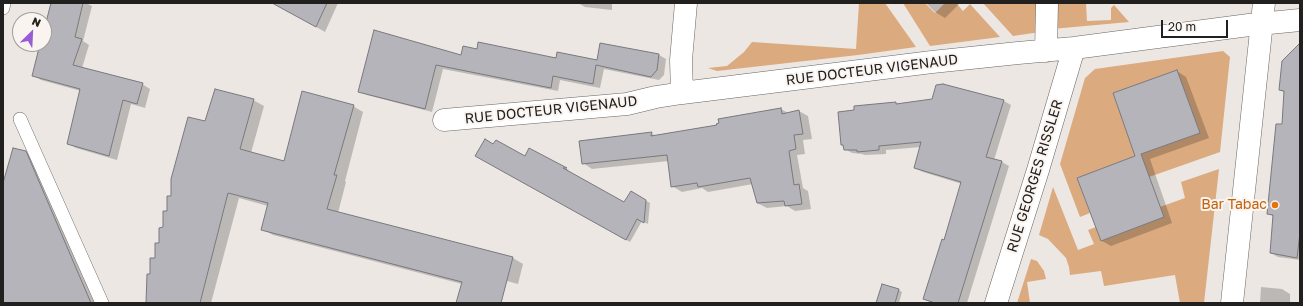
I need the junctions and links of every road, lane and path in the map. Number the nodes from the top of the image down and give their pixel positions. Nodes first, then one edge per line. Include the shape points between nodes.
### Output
1 (4, 3) edge
2 (686, 3) edge
3 (1047, 3) edge
4 (3, 8) edge
5 (1262, 13) edge
6 (1300, 20) edge
7 (1074, 48) junction
8 (1046, 51) junction
9 (682, 93) junction
10 (20, 119) dead end
11 (444, 120) dead end
12 (102, 303) edge
13 (996, 303) edge
14 (1232, 303) edge

1 - 4 lane
2 - 9 street via 681,60
3 - 8 street
5 - 6 street, RUE DOCTEUR VIGENAUD
5 - 7 street, RUE DOCTEUR VIGENAUD
5 - 14 street
7 - 8 street, RUE DOCTEUR VIGENAUD
7 - 13 street, RUE GEORGES RISSLER
8 - 9 street, RUE DOCTEUR VIGENAUD
9 - 11 street, RUE DOCTEUR VIGENAUD via 627,104
10 - 12 lane

